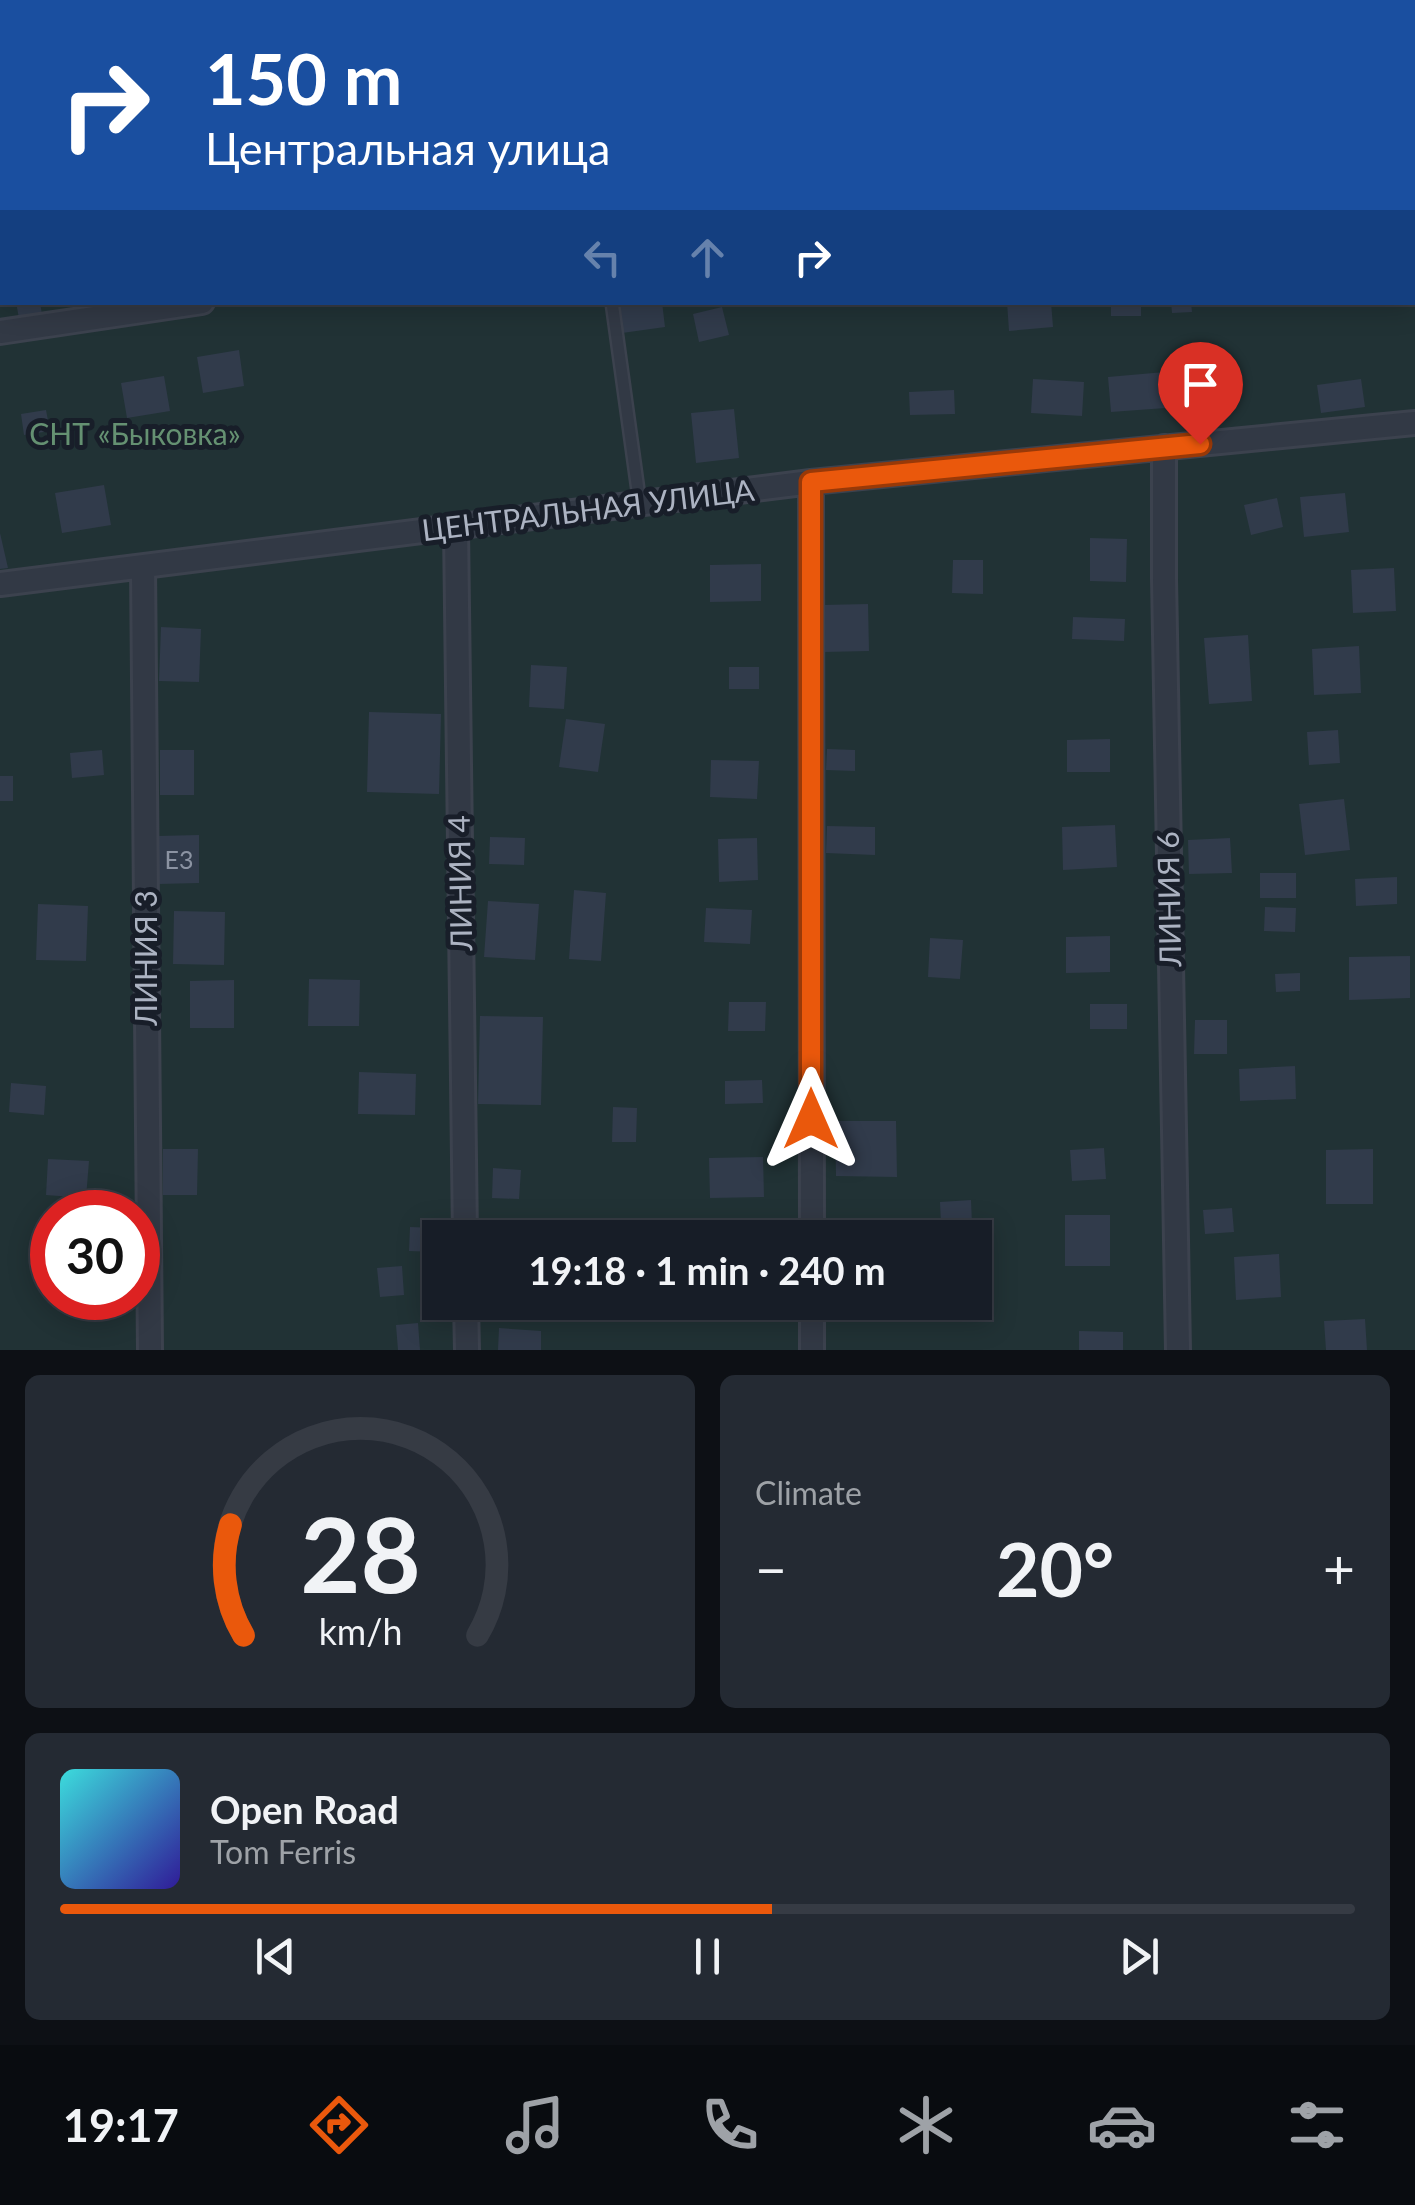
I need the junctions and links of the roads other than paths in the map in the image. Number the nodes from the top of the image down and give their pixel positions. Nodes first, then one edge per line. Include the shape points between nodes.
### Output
1 (182, 305) edge
2 (612, 305) edge
3 (0, 332) edge
4 (1415, 423) edge
5 (1164, 448) junction
6 (811, 482) junction
7 (640, 505) junction
8 (456, 528) junction
9 (144, 567) junction
10 (0, 584) edge
11 (466, 1220) edge
12 (812, 1220) edge
13 (466, 1320) edge
14 (812, 1320) edge
15 (150, 1350) edge
16 (467, 1350) edge
17 (812, 1350) edge
18 (1178, 1350) edge

1 - 3 street
2 - 7 lane
4 - 5 street, ЦЕНТРАЛЬНАЯ УЛИЦА
5 - 6 street, ЦЕНТРАЛЬНАЯ УЛИЦА
5 - 18 street, ЛИНИЯ 6
6 - 7 street, ЦЕНТРАЛЬНАЯ УЛИЦА
6 - 12 street
7 - 8 street, ЦЕНТРАЛЬНАЯ УЛИЦА
8 - 9 street, ЦЕНТРАЛЬНАЯ УЛИЦА
8 - 11 street, ЛИНИЯ 4
9 - 10 street, ЦЕНТРАЛЬНАЯ УЛИЦА
9 - 15 street, ЛИНИЯ 3
13 - 16 street
14 - 17 street

